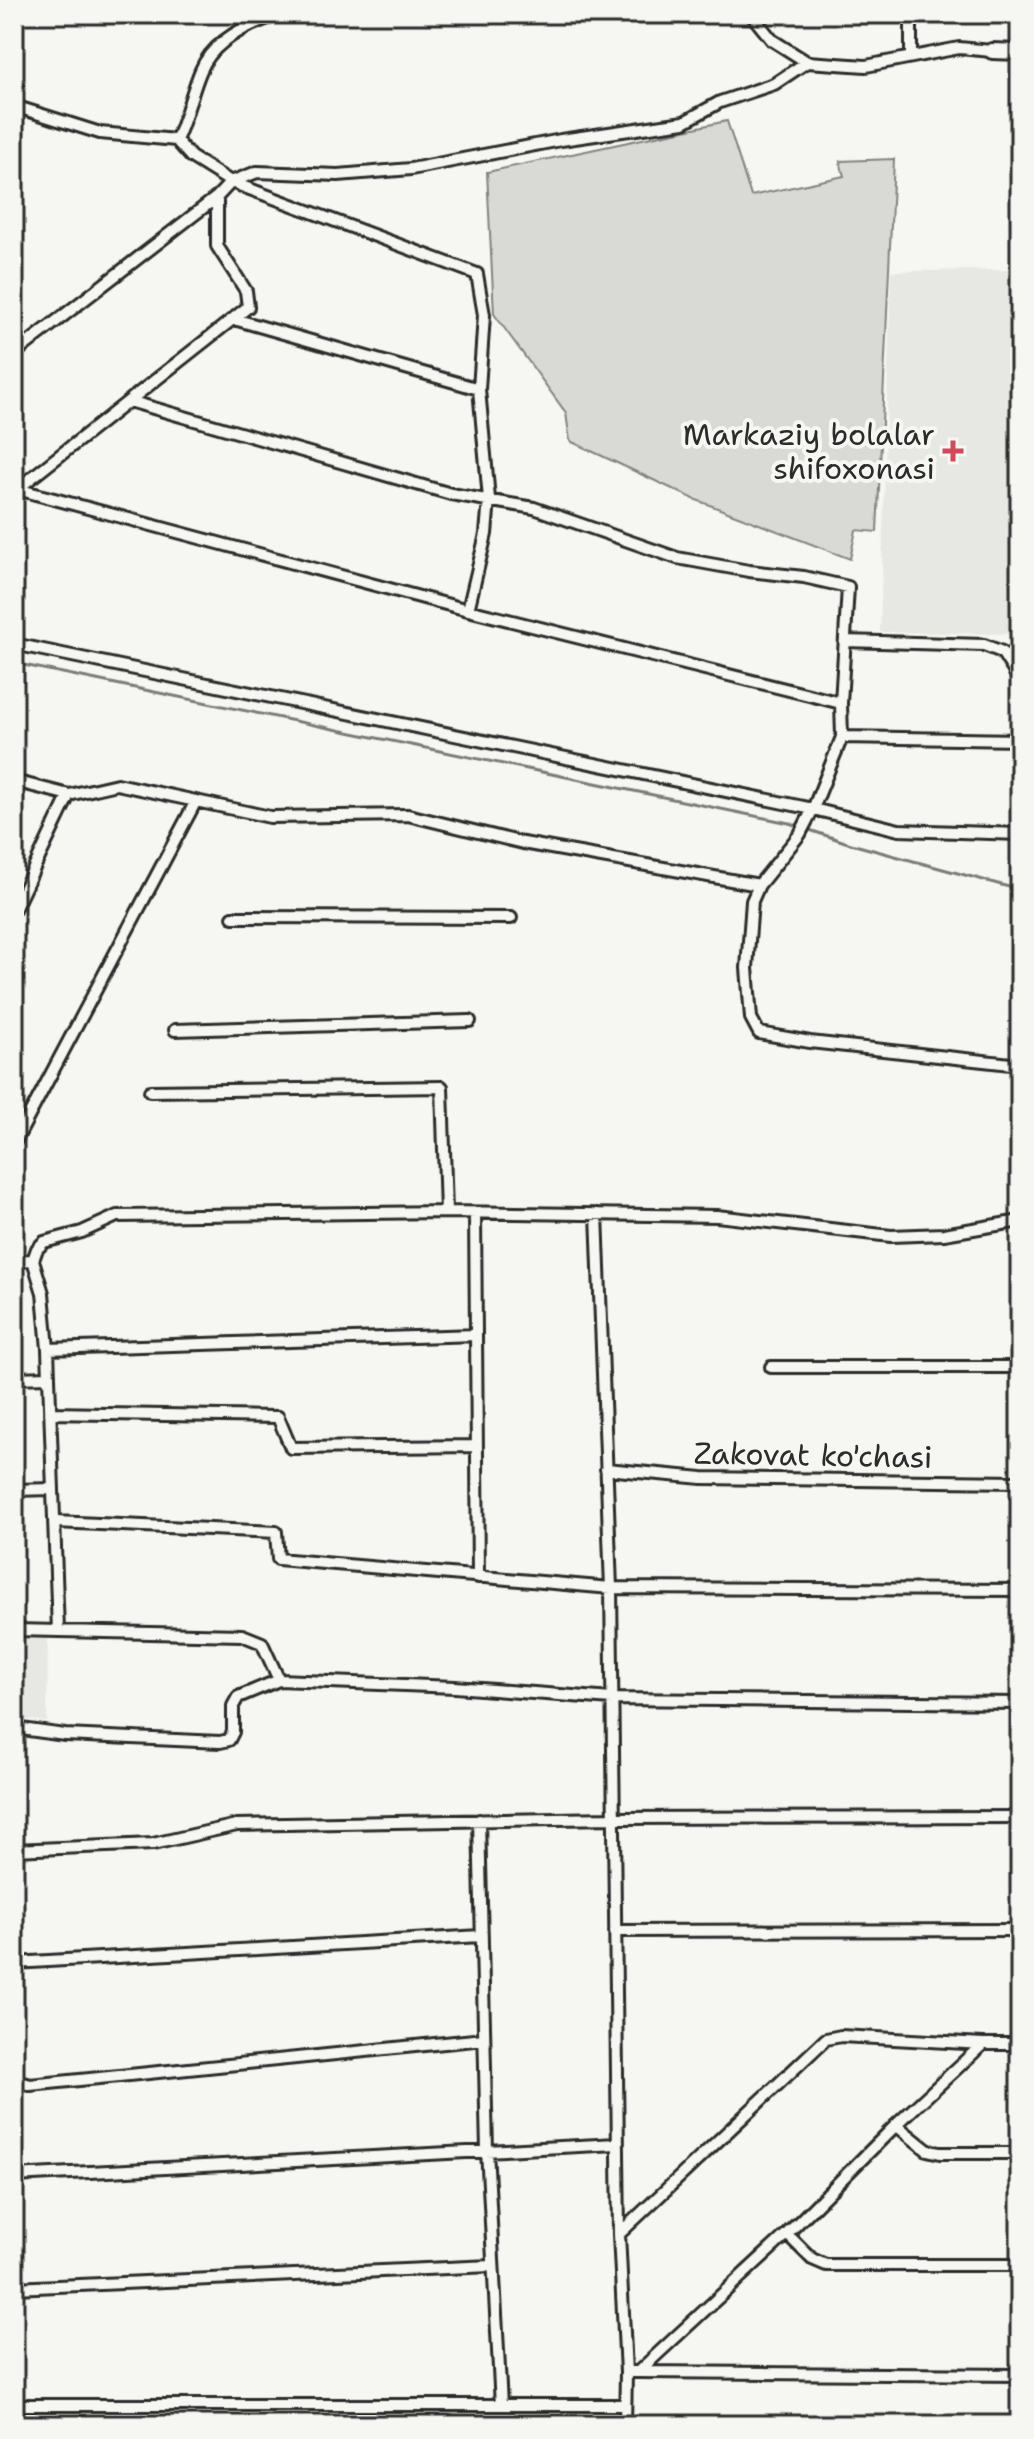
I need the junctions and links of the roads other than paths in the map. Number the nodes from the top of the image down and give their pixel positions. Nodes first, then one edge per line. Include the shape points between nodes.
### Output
1 (280, 14) edge
2 (751, 14) edge
3 (911, 14) edge
4 (992, 51) joint
5 (1020, 52) edge
6 (911, 57) junction
7 (807, 62) junction
8 (14, 106) edge
9 (176, 140) junction
10 (231, 182) junction
11 (217, 197) junction
12 (234, 319) junction
13 (14, 354) edge
14 (479, 389) junction
15 (129, 401) junction
16 (16, 490) edge
17 (489, 499) junction
18 (468, 610) junction
19 (845, 641) junction
20 (14, 644) edge
21 (1019, 679) edge
22 (841, 703) junction
23 (842, 737) junction
24 (1020, 740) edge
25 (14, 781) edge
26 (69, 795) junction
27 (196, 801) junction
28 (811, 813) junction
29 (1020, 834) edge
30 (759, 885) junction
31 (14, 910) edge
32 (233, 917) dead end
33 (511, 918) dead end
34 (470, 1021) dead end
35 (175, 1030) dead end
36 (1020, 1065) edge
37 (150, 1091) dead end
38 (14, 1144) edge
39 (446, 1212) junction
40 (475, 1213) junction
41 (597, 1214) junction
42 (1020, 1221) edge
43 (33, 1260) junction
44 (14, 1261) edge
45 (476, 1335) junction
46 (48, 1349) junction
47 (771, 1367) dead end
48 (1020, 1367) edge
49 (49, 1377) junction
50 (14, 1378) edge
51 (50, 1413) junction
52 (477, 1446) junction
53 (606, 1469) junction
54 (1020, 1482) edge
55 (52, 1489) junction
56 (14, 1490) edge
57 (55, 1522) junction
58 (478, 1577) junction
59 (611, 1588) junction
60 (1020, 1590) edge
61 (14, 1630) edge
62 (58, 1631) junction
63 (279, 1680) junction
64 (612, 1699) junction
65 (1020, 1703) edge
66 (14, 1728) edge
67 (1020, 1817) edge
68 (612, 1818) junction
69 (479, 1820) junction
70 (14, 1850) edge
71 (1020, 1930) edge
72 (615, 1931) junction
73 (481, 1936) junction
74 (14, 1963) edge
75 (484, 2039) junction
76 (983, 2044) junction
77 (1020, 2044) edge
78 (14, 2080) edge
79 (896, 2125) junction
80 (617, 2144) junction
81 (487, 2150) junction
82 (1020, 2153) edge
83 (14, 2176) edge
84 (619, 2234) junction
85 (787, 2234) junction
86 (1020, 2265) edge
87 (491, 2266) junction
88 (14, 2288) edge
89 (632, 2372) junction
90 (1020, 2375) edge
91 (14, 2405) edge
92 (501, 2405) junction
93 (625, 2405) junction
94 (625, 2425) edge

1 - 9 street via 251,23 219,46 202,68
2 - 7 street via 772,40
3 - 6 street
4 - 5 street
4 - 6 street via 959,48
6 - 7 street via 866,66
7 - 10 street via 774,84 720,102 684,122 411,169 338,175 257,172
8 - 9 street via 100,133
9 - 10 street via 191,157
10 - 11 street
10 - 14 street via 477,274 484,315
11 - 12 street via 217,246 246,291 248,307
11 - 13 street
12 - 14 street
12 - 15 street
14 - 17 street
15 - 16 street
15 - 17 street via 451,494
16 - 18 street
17 - 18 street
17 - 19 street via 534,508 677,558 848,587
18 - 22 street
19 - 21 street via 984,645 1002,652
19 - 22 street
20 - 28 street
22 - 23 street
23 - 24 street
23 - 28 street
25 - 26 street
26 - 27 street via 117,784
26 - 31 street
27 - 30 street via 270,817 408,815 523,843
27 - 38 street
28 - 29 street via 899,830
28 - 30 street
30 - 36 street via 752,901 747,968 751,1018 759,1033
32 - 33 street
34 - 35 street
37 - 39 street via 442,1087
39 - 40 street
39 - 43 street via 117,1216 44,1242
40 - 41 street
40 - 45 street
41 - 42 street via 717,1216 891,1236 944,1234
41 - 53 street
43 - 44 street
43 - 46 street via 43,1293
45 - 46 street
45 - 52 street
46 - 49 street
47 - 48 street
49 - 50 street
49 - 51 street
51 - 52 street via 278,1417 291,1448
51 - 55 street
52 - 58 street
53 - 54 street, Zakovat ko'chasi via 702,1478
53 - 59 street
55 - 56 street
55 - 57 street
57 - 58 street via 276,1532 278,1559
57 - 62 street
58 - 59 street
59 - 60 street
59 - 64 street
61 - 62 street
62 - 63 street via 242,1635 262,1643
63 - 64 street
63 - 66 street via 238,1697 233,1732 220,1742
64 - 65 street
64 - 68 street
67 - 68 street
68 - 69 street
68 - 72 street
69 - 70 street via 237,1825 153,1844
69 - 73 street
71 - 72 street
72 - 80 street
73 - 74 street
73 - 75 street
75 - 78 street via 30,2085
75 - 81 street
76 - 77 street
76 - 79 street
76 - 84 street via 826,2039
79 - 82 street via 927,2150 940,2153
79 - 85 street
80 - 81 street
80 - 84 street
81 - 83 street
81 - 87 street
84 - 89 street
85 - 86 street via 812,2259 826,2265
85 - 89 street
87 - 88 street
87 - 92 street
89 - 90 street
89 - 93 street
91 - 92 street
92 - 93 street
93 - 94 street

